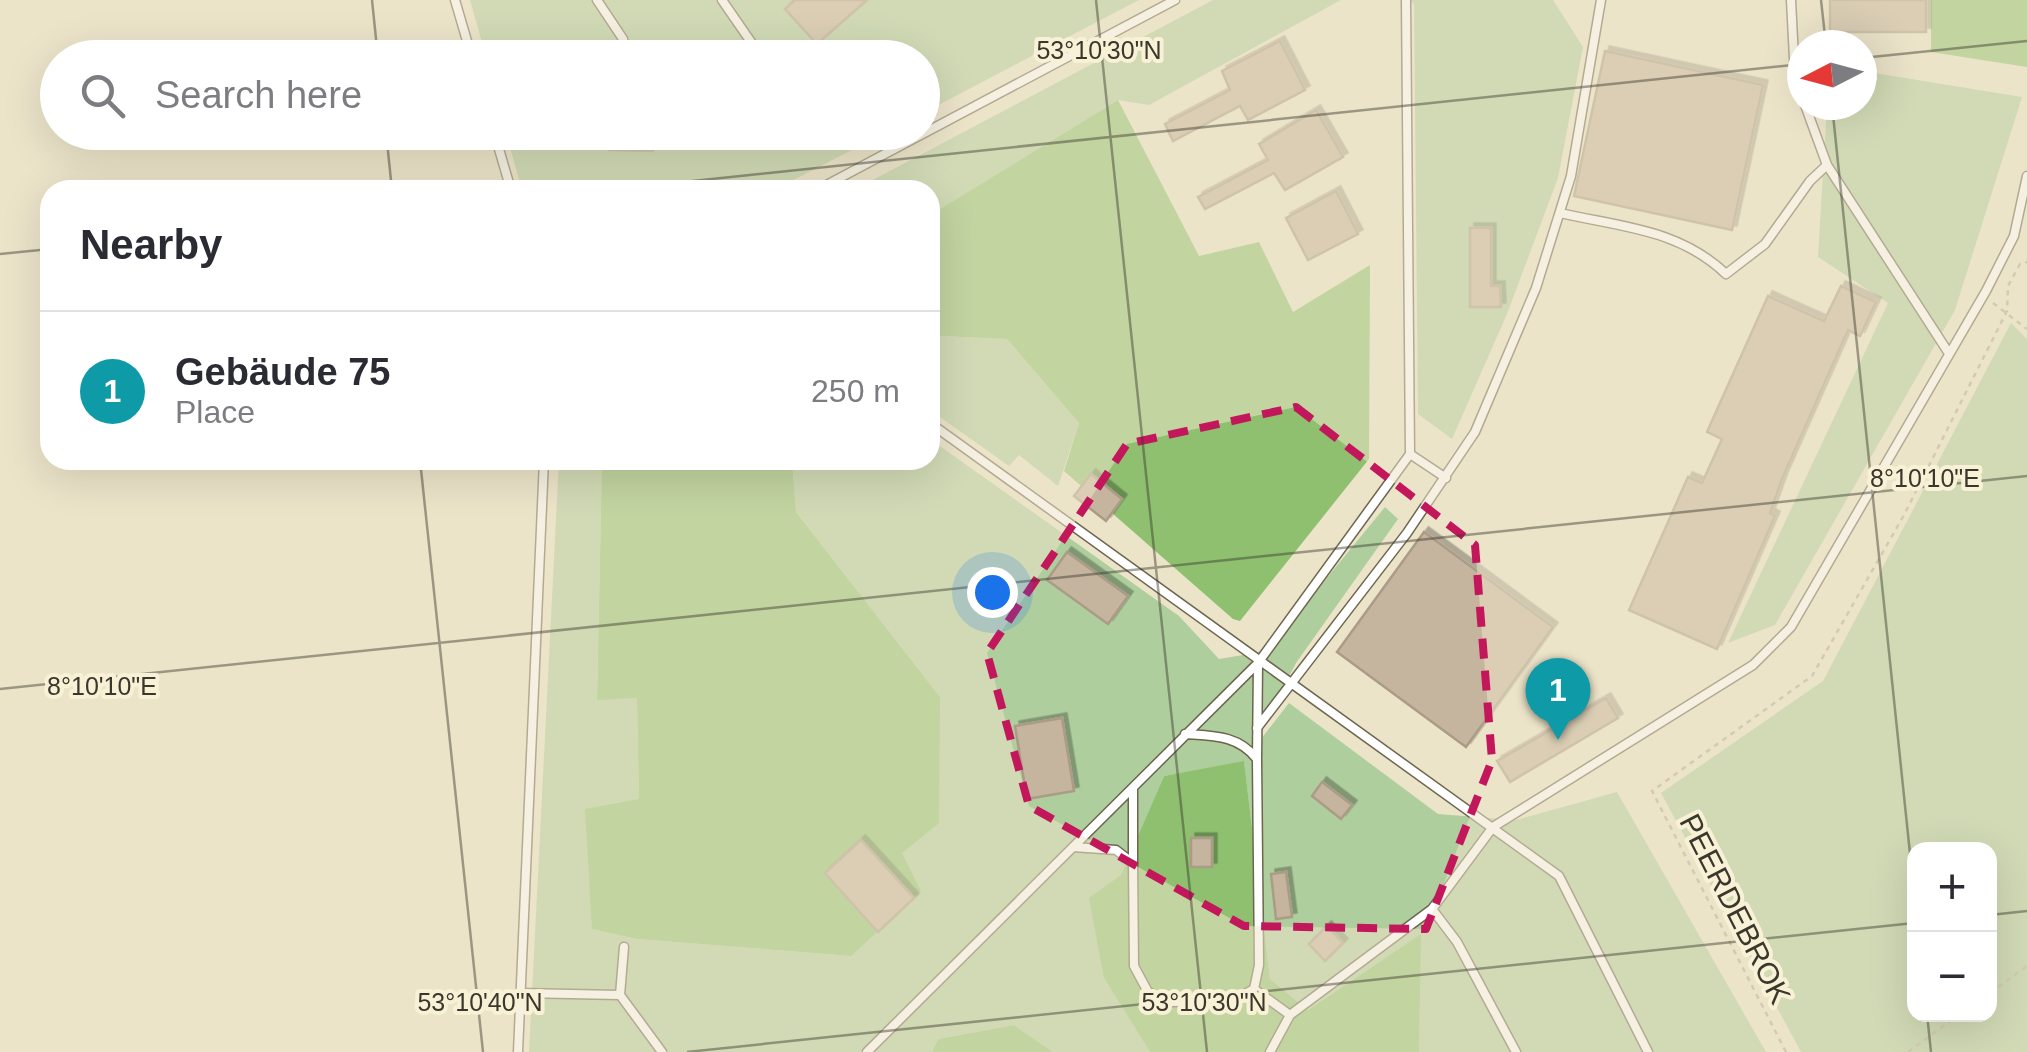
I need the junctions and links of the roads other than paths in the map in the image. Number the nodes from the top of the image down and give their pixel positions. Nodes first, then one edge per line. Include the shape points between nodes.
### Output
1 (455, 0) edge
2 (597, 0) edge
3 (722, 0) edge
4 (1176, 0) edge
5 (1406, 0) edge
6 (1601, 0) edge
7 (1791, 0) edge
8 (1793, 30) edge
9 (623, 39) dead end
10 (467, 40) edge
11 (749, 40) edge
12 (1810, 120) edge
13 (940, 125) edge
14 (499, 150) edge
15 (892, 150) edge
16 (1827, 165) junction
17 (2027, 176) edge
18 (508, 180) edge
19 (835, 180) edge
20 (1560, 213) junction
21 (1948, 352) junction
22 (940, 430) edge
23 (1410, 454) junction
24 (544, 470) edge
25 (1446, 478) junction
26 (1258, 663) junction
27 (1293, 686) junction
28 (1257, 728) junction
29 (1185, 734) junction
30 (1256, 759) junction
31 (1133, 788) junction
32 (1493, 827) junction
33 (1072, 847) junction
34 (1134, 864) junction
35 (1432, 909) junction
36 (624, 947) dead end
37 (1254, 989) junction
38 (521, 993) junction
39 (620, 995) junction
40 (1290, 1015) junction
41 (518, 1052) edge
42 (662, 1052) edge
43 (867, 1052) edge
44 (1270, 1052) edge
45 (1516, 1052) edge
46 (1648, 1052) edge

1 - 10 lane
2 - 9 lane
3 - 11 lane
4 - 13 lane
5 - 23 lane
6 - 20 lane
7 - 8 lane
12 - 16 lane
14 - 18 lane
15 - 19 lane
16 - 20 lane via 1765,244 1726,274 1681,240
16 - 21 lane
17 - 21 lane via 2014,236
20 - 25 lane via 1482,414
21 - 32 lane via 1791,627 1753,666
22 - 26 lane
23 - 25 lane
23 - 26 lane
24 - 38 lane
25 - 27 lane
26 - 27 lane
26 - 28 lane
26 - 29 lane
27 - 28 lane
27 - 32 lane
28 - 30 lane
29 - 30 lane via 1228,737
29 - 31 lane
30 - 37 lane
31 - 33 lane
31 - 34 lane
32 - 35 lane
32 - 46 lane via 1559,876
33 - 34 lane via 1116,850
33 - 43 lane
34 - 37 lane via 1134,966 1148,992 1170,1002 1232,1000
35 - 40 lane
35 - 45 lane
36 - 39 lane
37 - 40 lane
38 - 39 lane
38 - 41 lane
39 - 42 lane
40 - 44 lane

